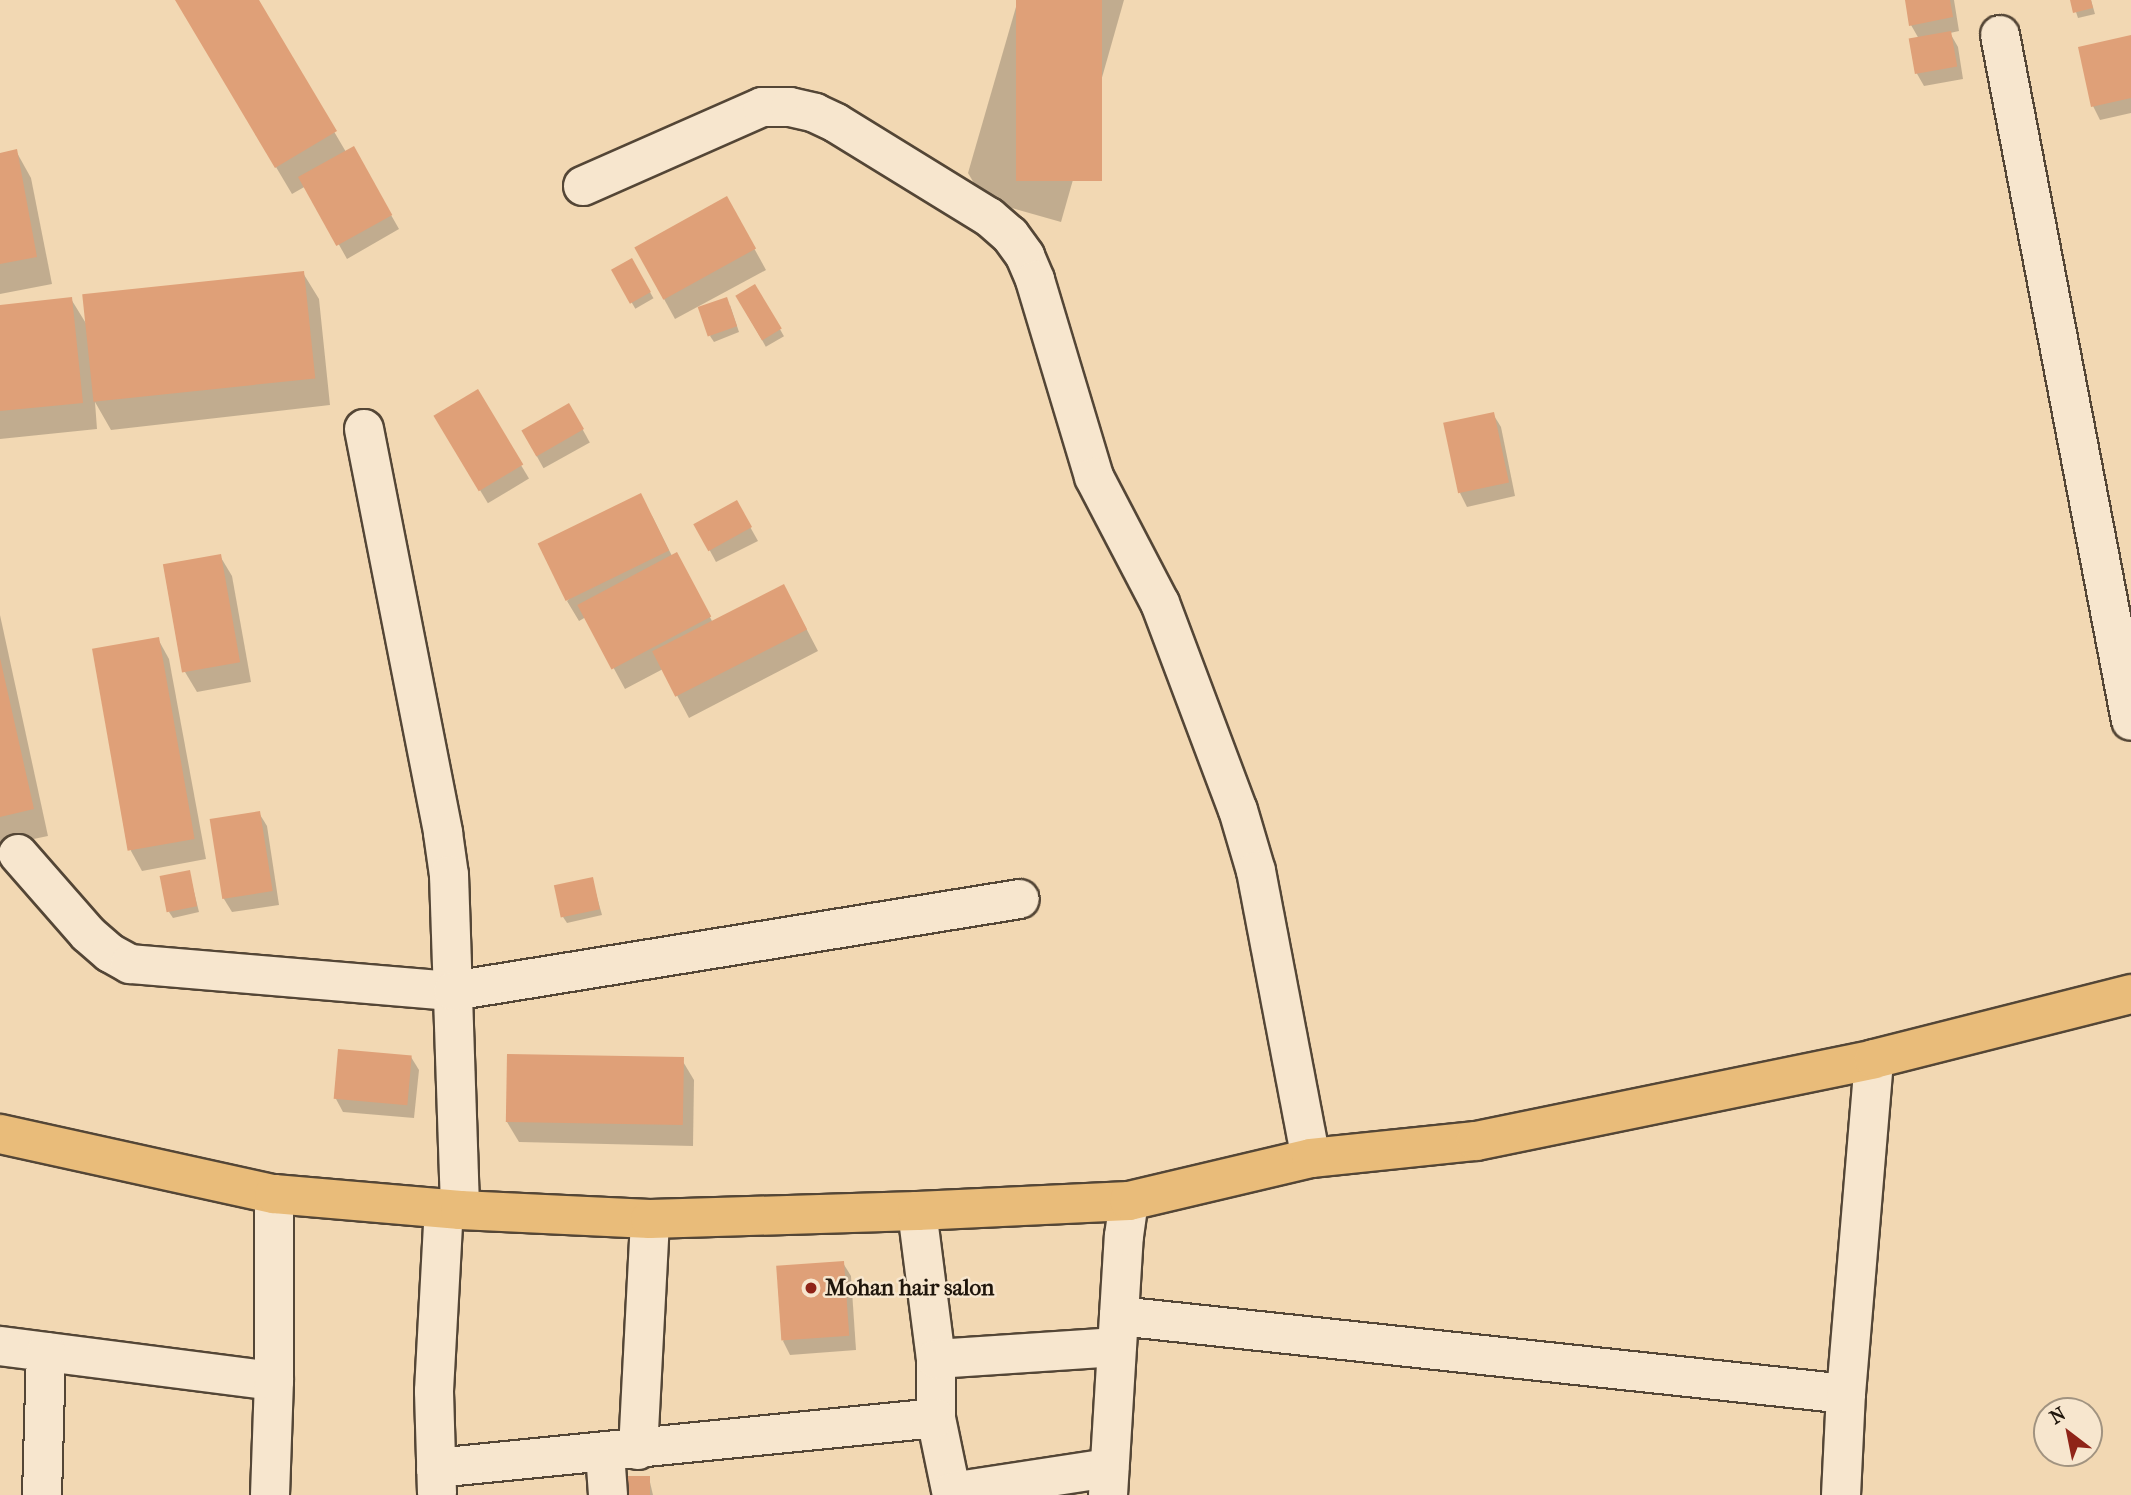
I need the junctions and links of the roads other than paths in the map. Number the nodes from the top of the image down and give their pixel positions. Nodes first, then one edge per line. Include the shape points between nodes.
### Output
1 (2000, 35) dead end
2 (583, 186) dead end
3 (364, 429) dead end
4 (2131, 721) edge
5 (18, 854) dead end
6 (1020, 899) dead end
7 (453, 991) junction
8 (2131, 994) edge
9 (1874, 1059) junction
10 (0, 1134) edge
11 (1311, 1158) junction
12 (274, 1194) junction
13 (1129, 1200) junction
14 (452, 1209) junction
15 (917, 1211) junction
16 (650, 1219) junction
17 (1118, 1332) junction
18 (0, 1346) edge
19 (46, 1352) junction
20 (936, 1359) junction
21 (274, 1381) junction
22 (1846, 1394) junction
23 (936, 1418) junction
24 (622, 1451) junction
25 (436, 1482) edge
26 (1109, 1482) edge
27 (952, 1494) edge
28 (42, 1495) edge
29 (270, 1495) edge
30 (608, 1495) edge
31 (1841, 1495) edge

1 - 4 street
2 - 11 street via 762,107 790,107 836,123 989,217 1010,235 1035,280 1094,477 1160,603 1238,810 1256,871
3 - 7 street via 443,833
5 - 7 street via 88,934 130,964
6 - 7 street
7 - 14 street
8 - 9 main road
9 - 11 main road via 1476,1140
9 - 22 street
10 - 12 main road
11 - 13 main road
12 - 14 main road
12 - 21 street
13 - 15 main road
13 - 17 street
14 - 16 main road
14 - 25 street via 434,1391
15 - 16 main road
15 - 20 street
16 - 24 street
17 - 20 street
17 - 22 street
17 - 26 street
18 - 19 street
19 - 21 street
19 - 28 street
20 - 23 street
21 - 29 street
22 - 31 street
23 - 24 street
23 - 27 street
24 - 25 street
24 - 30 street
26 - 27 street

